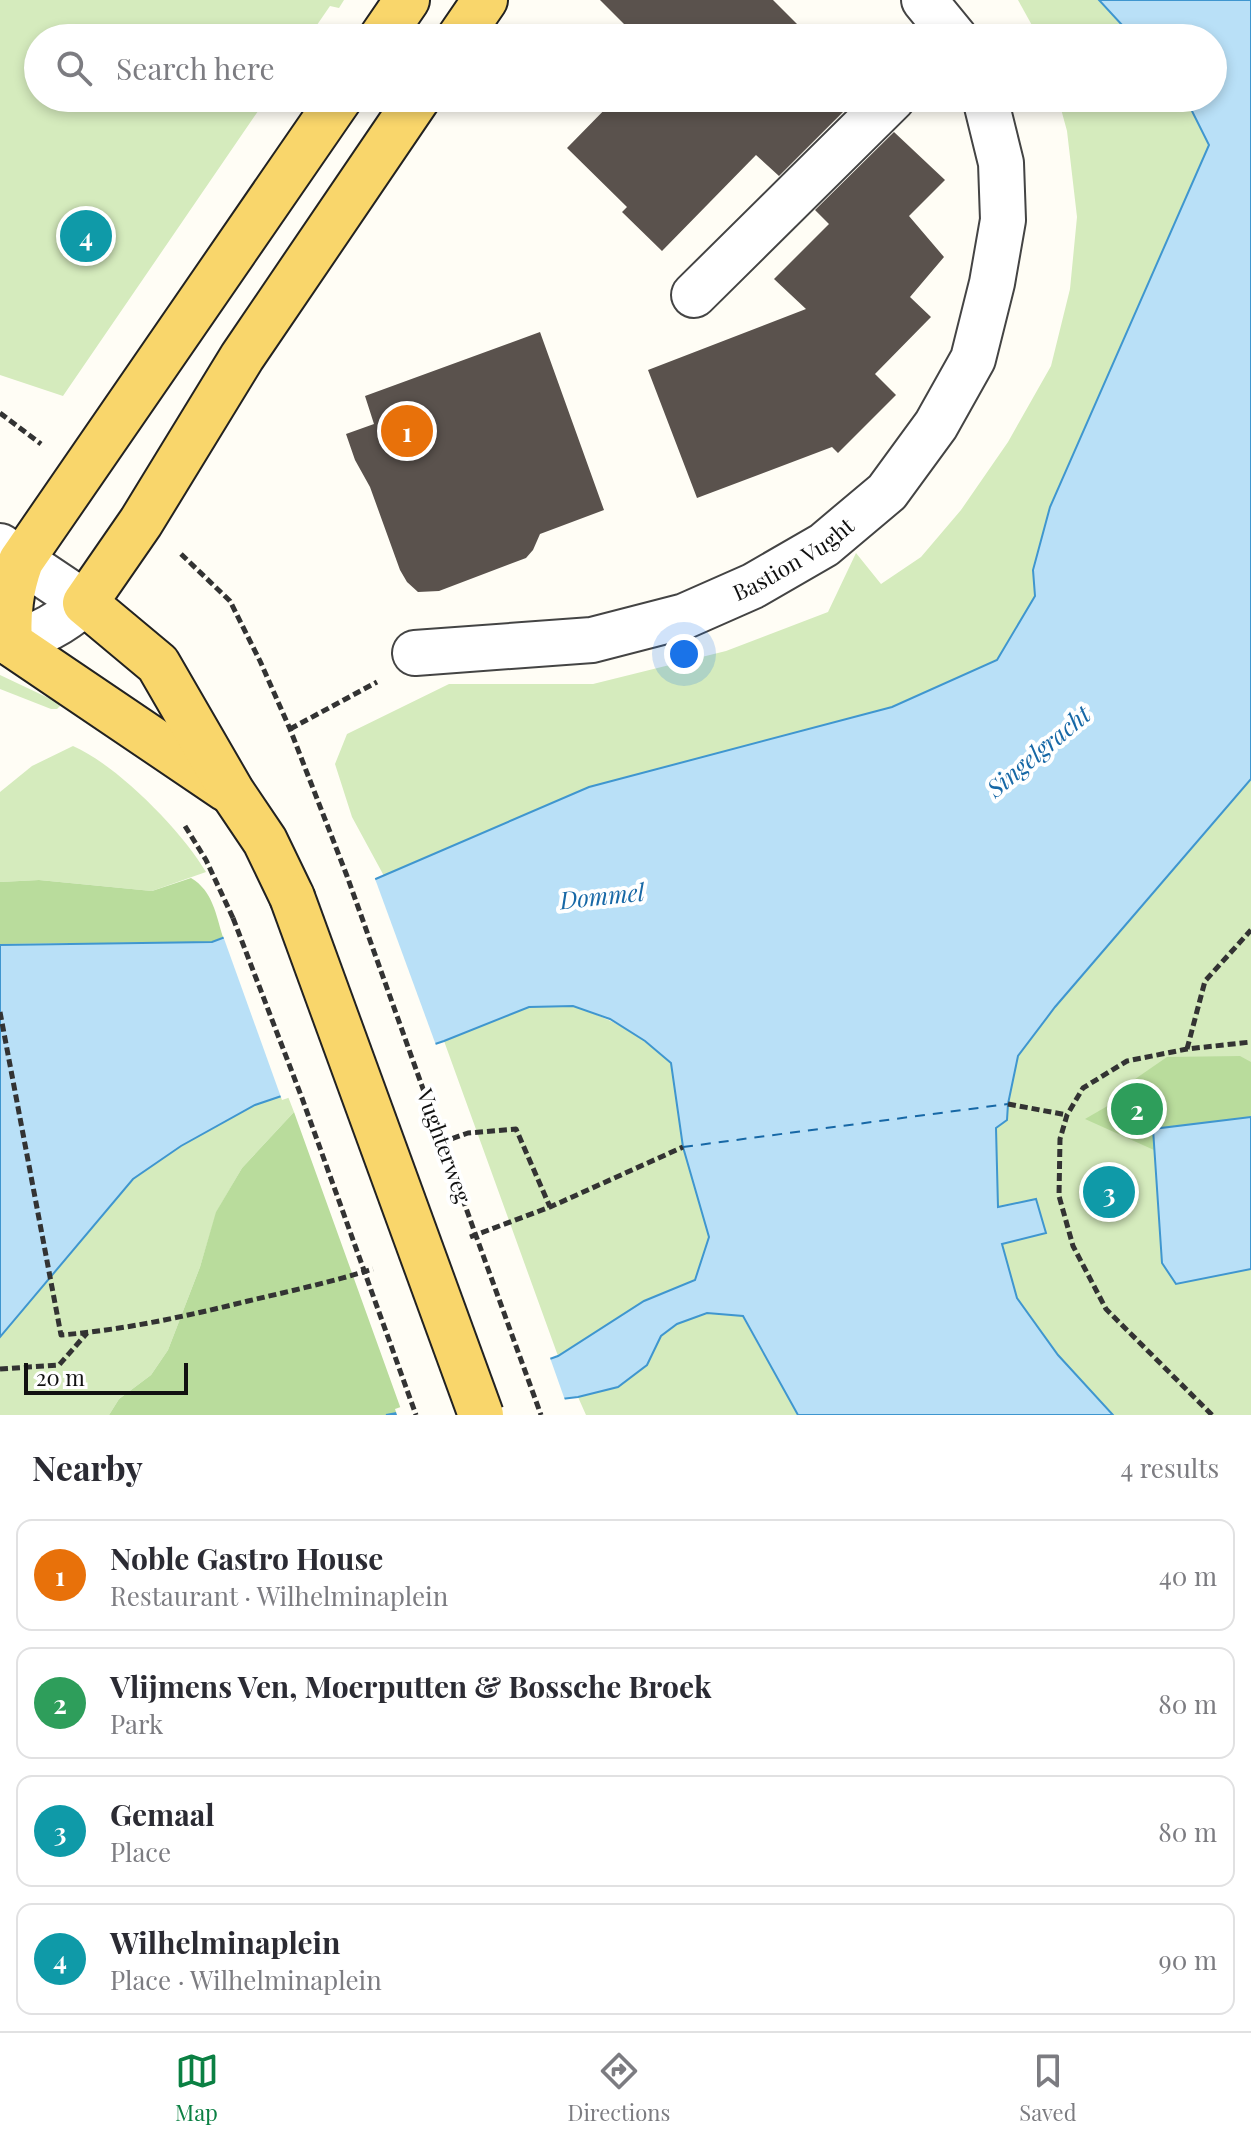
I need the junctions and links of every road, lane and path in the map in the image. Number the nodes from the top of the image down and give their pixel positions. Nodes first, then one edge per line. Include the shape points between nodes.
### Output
1 (407, 0) edge
2 (485, 0) edge
3 (924, 0) edge
4 (391, 24) edge
5 (469, 24) edge
6 (944, 24) edge
7 (330, 112) edge
8 (408, 112) edge
9 (879, 112) edge
10 (988, 112) edge
11 (694, 295) dead end
12 (10, 554) edge
13 (85, 603) junction
14 (5, 641) edge
15 (415, 653) joint
16 (232, 792) junction
17 (180, 820) dead end
18 (1251, 930) edge
19 (0, 1012) edge
20 (1251, 1042) edge
21 (1187, 1049) junction
22 (1008, 1104) dead end
23 (1067, 1115) junction
24 (442, 1142) junction
25 (683, 1147) dead end
26 (550, 1207) junction
27 (461, 1240) dead end
28 (373, 1269) dead end
29 (88, 1333) junction
30 (0, 1369) edge
31 (416, 1415) edge
32 (481, 1415) edge
33 (541, 1415) edge
34 (1212, 1415) edge

1 - 4 main road
2 - 5 main road
3 - 6 street
7 - 12 main road
8 - 13 main road via 242,357
9 - 11 street
10 - 15 street, Bastion Vught via 1001,163 1003,220 973,359 936,425 887,492 824,545 753,586 685,616 592,640
12 - 13 street
12 - 14 main road
13 - 14 street via 37,636
13 - 16 main road via 158,664
14 - 16 main road
15 - 24 path, Vughterweg via 383,679 290,729
16 - 32 main road, bridge via 265,841 292,897
17 - 31 path, bridge via 233,918
18 - 21 path via 1205,981
19 - 29 path via 61,1335
20 - 21 path
21 - 23 path via 1127,1061 1083,1088
22 - 23 path
23 - 34 path via 1060,1139 1059,1196 1073,1246 1106,1309
24 - 26 path via 468,1133 516,1129
24 - 33 path, Vughterweg, bridge
25 - 26 path
26 - 27 path
28 - 29 path via 199,1313
29 - 30 path via 59,1365

